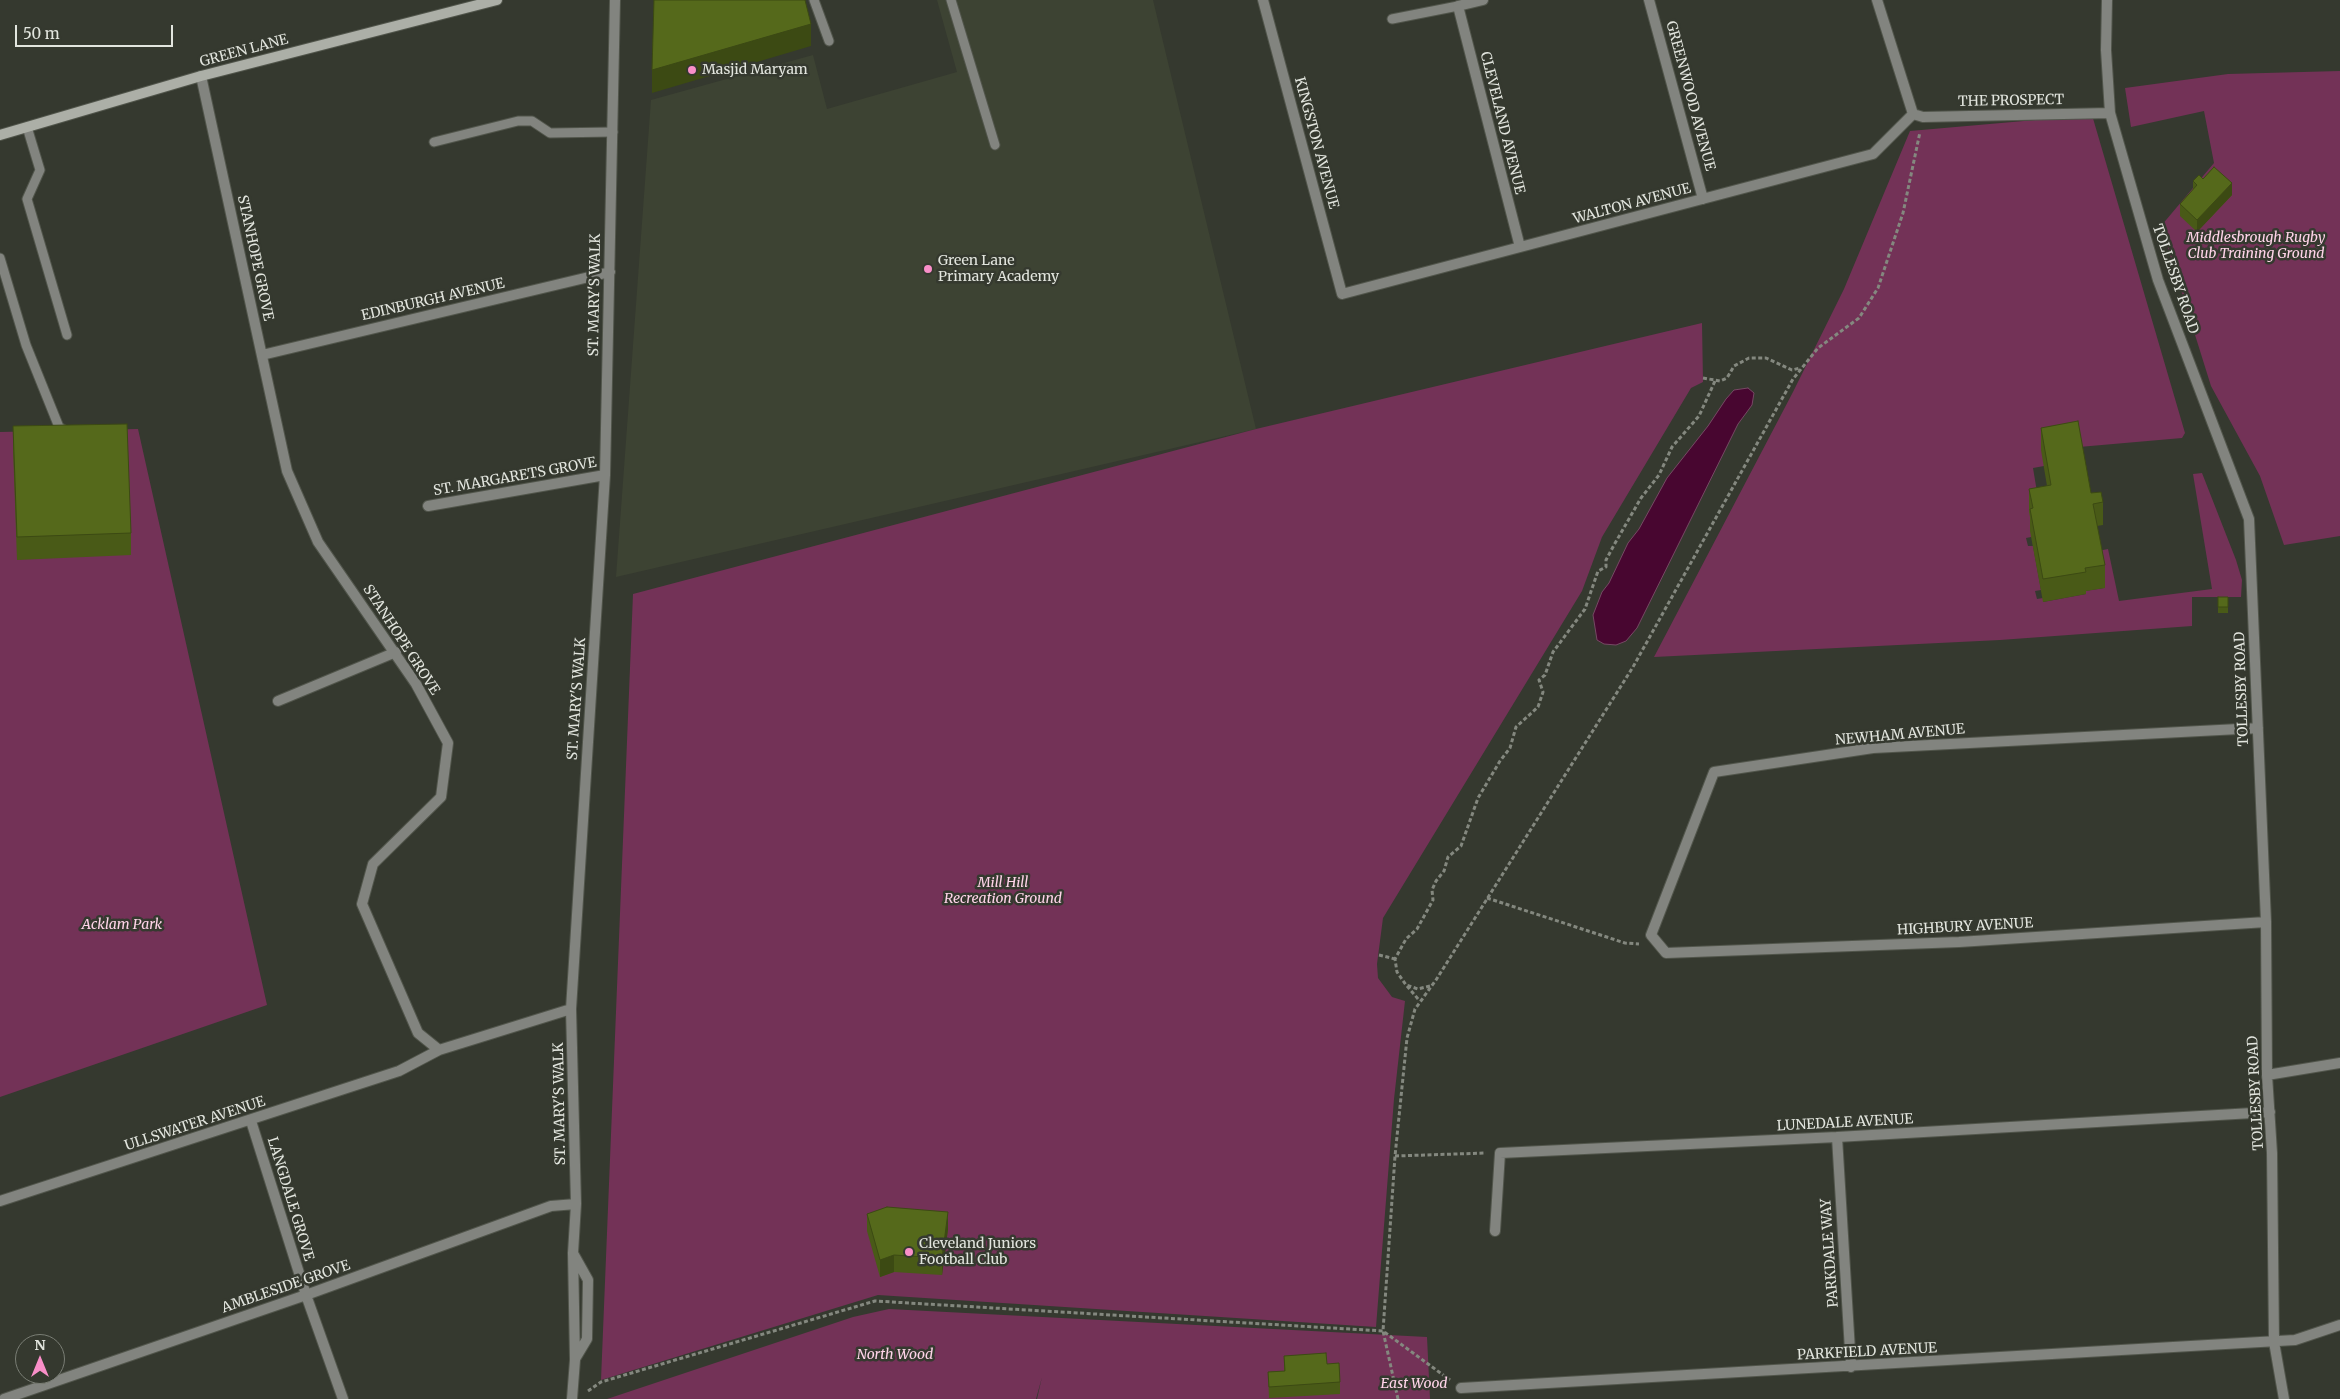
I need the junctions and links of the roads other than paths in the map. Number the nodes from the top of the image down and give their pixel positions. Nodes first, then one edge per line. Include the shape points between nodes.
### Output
1 (497, 0) edge
2 (615, 0) edge
3 (814, 0) edge
4 (951, 0) edge
5 (1263, 0) edge
6 (1483, 0) edge
7 (1649, 0) edge
8 (1877, 0) edge
9 (2107, 0) edge
10 (1458, 6) junction
11 (1392, 19) dead end
12 (828, 41) dead end
13 (201, 76) junction
14 (2110, 113) junction
15 (1913, 114) junction
16 (27, 127) junction
17 (612, 132) junction
18 (0, 136) edge
19 (434, 142) dead end
20 (995, 145) dead end
21 (1703, 199) junction
22 (1520, 247) junction
23 (0, 258) edge
24 (610, 272) junction
25 (1342, 294) joint
26 (67, 334) dead end
27 (262, 355) junction
28 (75, 433) edge
29 (605, 475) junction
30 (428, 506) dead end
31 (396, 652) junction
32 (278, 701) dead end
33 (2258, 728) junction
34 (2266, 922) junction
35 (1666, 953) joint
36 (571, 1009) junction
37 (439, 1050) junction
38 (2340, 1063) edge
39 (2267, 1075) junction
40 (2270, 1112) junction
41 (251, 1121) junction
42 (1837, 1137) junction
43 (0, 1201) edge
44 (576, 1204) junction
45 (1495, 1231) dead end
46 (306, 1295) junction
47 (2340, 1325) edge
48 (2274, 1342) junction
49 (1851, 1367) junction
50 (1462, 1388) road end
51 (4, 1399) edge
52 (343, 1399) edge
53 (572, 1399) edge
54 (2284, 1399) edge

1 - 13 street, GREEN LANE
2 - 17 street, ST. MARY'S WALK
3 - 12 lane
4 - 20 lane
5 - 25 street, KINGSTON AVENUE
6 - 10 street
7 - 21 street, GREENWOOD AVENUE
8 - 15 street
9 - 14 street, TOLLESBY ROAD
10 - 11 lane
10 - 22 street, CLEVELAND AVENUE
13 - 16 street, GREEN LANE
13 - 27 street, STANHOPE GROVE
14 - 15 street, THE PROSPECT via 1923,117
14 - 33 street, TOLLESBY ROAD via 2158,280 2249,519
15 - 21 street, WALTON AVENUE via 1873,154
16 - 18 street, GREEN LANE
16 - 26 lane via 40,170 27,198
17 - 19 lane via 550,133 532,121 518,121
17 - 24 street, ST. MARY'S WALK
21 - 22 street, WALTON AVENUE
22 - 25 street, WALTON AVENUE
23 - 28 lane via 26,345 59,427
24 - 27 street, EDINBURGH AVENUE
24 - 29 street, ST. MARY'S WALK
27 - 31 street, STANHOPE GROVE via 287,471 314,534
29 - 30 street, ST. MARGARETS GROVE
29 - 36 street, ST. MARY'S WALK
31 - 32 street
31 - 37 street, STANHOPE GROVE via 448,743 441,797 373,864 362,904 418,1033
33 - 34 street, TOLLESBY ROAD
33 - 35 street, NEWHAM AVENUE via 1874,748 1714,772 1651,935
34 - 35 street, HIGHBURY AVENUE via 1959,942
34 - 39 street, TOLLESBY ROAD
36 - 37 street
36 - 44 street, ST. MARY'S WALK
37 - 41 street, ULLSWATER AVENUE via 399,1071
38 - 39 street
39 - 40 street, TOLLESBY ROAD
40 - 42 street, LUNEDALE AVENUE
40 - 48 street, TOLLESBY ROAD
41 - 43 street, ULLSWATER AVENUE
41 - 46 street, LANGDALE GROVE
42 - 45 street, LUNEDALE AVENUE via 1500,1153
42 - 49 street, PARKDALE WAY
44 - 46 street, AMBLESIDE GROVE via 551,1206
44 - 53 street, ST. MARY'S WALK
46 - 51 street, AMBLESIDE GROVE
46 - 52 street, LANGDALE GROVE
47 - 48 street, PARKFIELD AVENUE via 2295,1340
48 - 49 street, PARKFIELD AVENUE
48 - 54 street, TOLLESBY ROAD
49 - 50 street, PARKFIELD AVENUE

